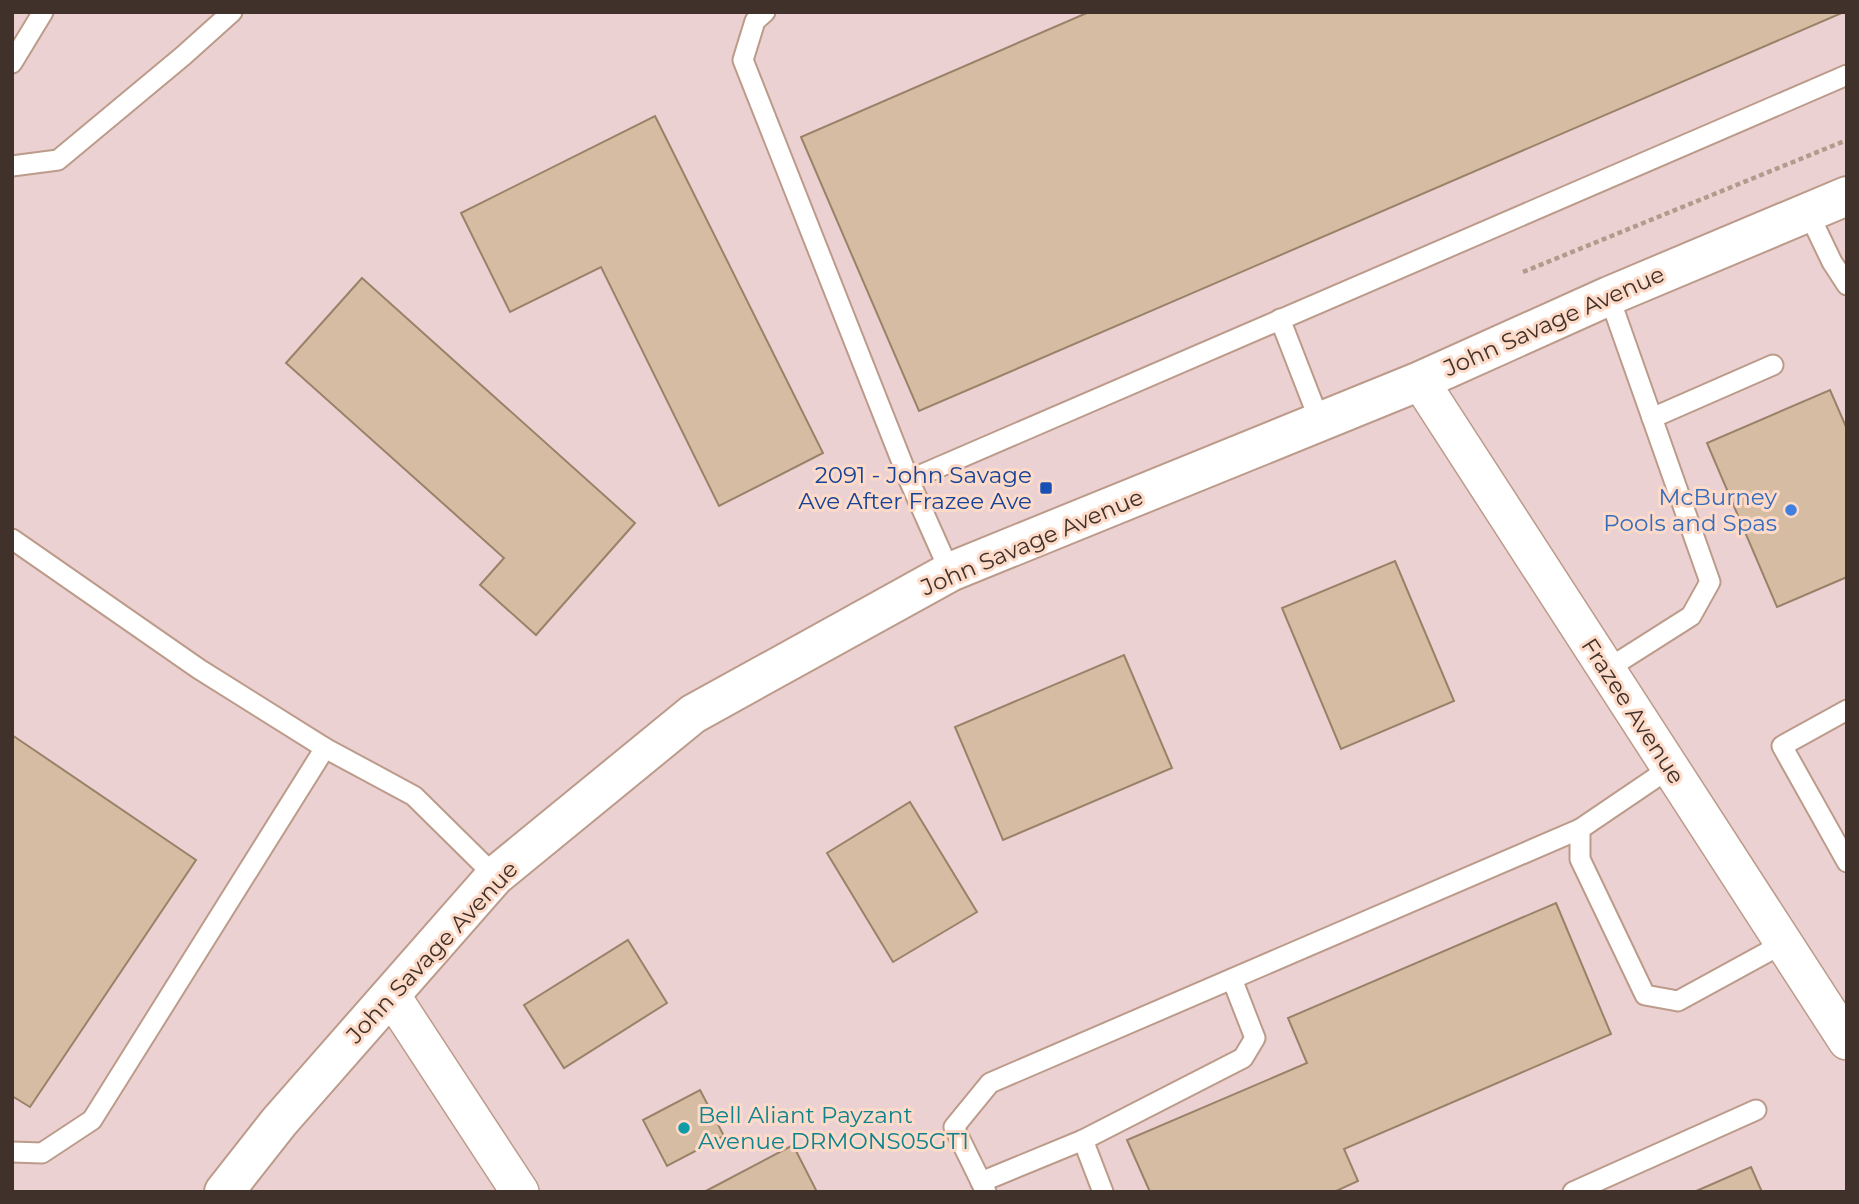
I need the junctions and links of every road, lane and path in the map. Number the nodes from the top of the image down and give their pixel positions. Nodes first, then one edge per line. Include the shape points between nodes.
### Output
1 (43, 12) edge
2 (232, 12) edge
3 (765, 12) edge
4 (12, 63) edge
5 (1847, 75) edge
6 (1847, 141) edge
7 (12, 166) edge
8 (1847, 196) edge
9 (1808, 212) junction
10 (1523, 272) dead end
11 (1847, 285) edge
12 (1609, 296) junction
13 (1280, 319) junction
14 (1773, 365) dead end
15 (1420, 381) junction
16 (1652, 418) junction
17 (1320, 422) junction
18 (909, 480) junction
19 (12, 539) edge
20 (950, 572) junction
21 (1606, 670) junction
22 (1847, 710) edge
23 (325, 748) junction
24 (1670, 768) junction
25 (1580, 829) junction
26 (1847, 861) edge
27 (495, 876) junction
28 (1784, 943) junction
29 (1233, 979) junction
30 (391, 995) junction
31 (1847, 1041) edge
32 (1756, 1110) dead end
33 (1083, 1140) junction
34 (12, 1152) edge
35 (984, 1187) edge
36 (224, 1192) edge
37 (520, 1192) edge
38 (1103, 1192) edge
39 (1573, 1192) edge

1 - 4 lane
2 - 7 lane via 58,160
3 - 18 lane via 754,21 743,60
5 - 13 lane
6 - 10 path
8 - 9 main road, John Savage Avenue
9 - 11 lane
9 - 12 main road, John Savage Avenue
12 - 15 main road, John Savage Avenue
12 - 16 lane
13 - 17 lane
13 - 18 lane
14 - 16 lane
15 - 17 main road, John Savage Avenue
15 - 21 street, Frazee Avenue
16 - 21 lane via 1710,582 1691,616
17 - 20 main road, John Savage Avenue
18 - 20 lane
19 - 23 lane via 199,669
20 - 27 main road, John Savage Avenue via 693,714
21 - 24 street, Frazee Avenue
22 - 26 lane via 1782,746
23 - 27 lane via 414,796
23 - 34 lane via 92,1119 42,1153
24 - 25 lane
24 - 28 street, Frazee Avenue
25 - 28 lane via 1580,859 1645,995 1678,1001
25 - 29 lane
27 - 30 main road, John Savage Avenue
28 - 31 street, Frazee Avenue
29 - 33 lane via 1255,1038 1243,1058
29 - 35 lane via 990,1083 954,1127
30 - 36 main road, John Savage Avenue
30 - 37 street
32 - 39 lane
33 - 35 lane
33 - 38 lane

